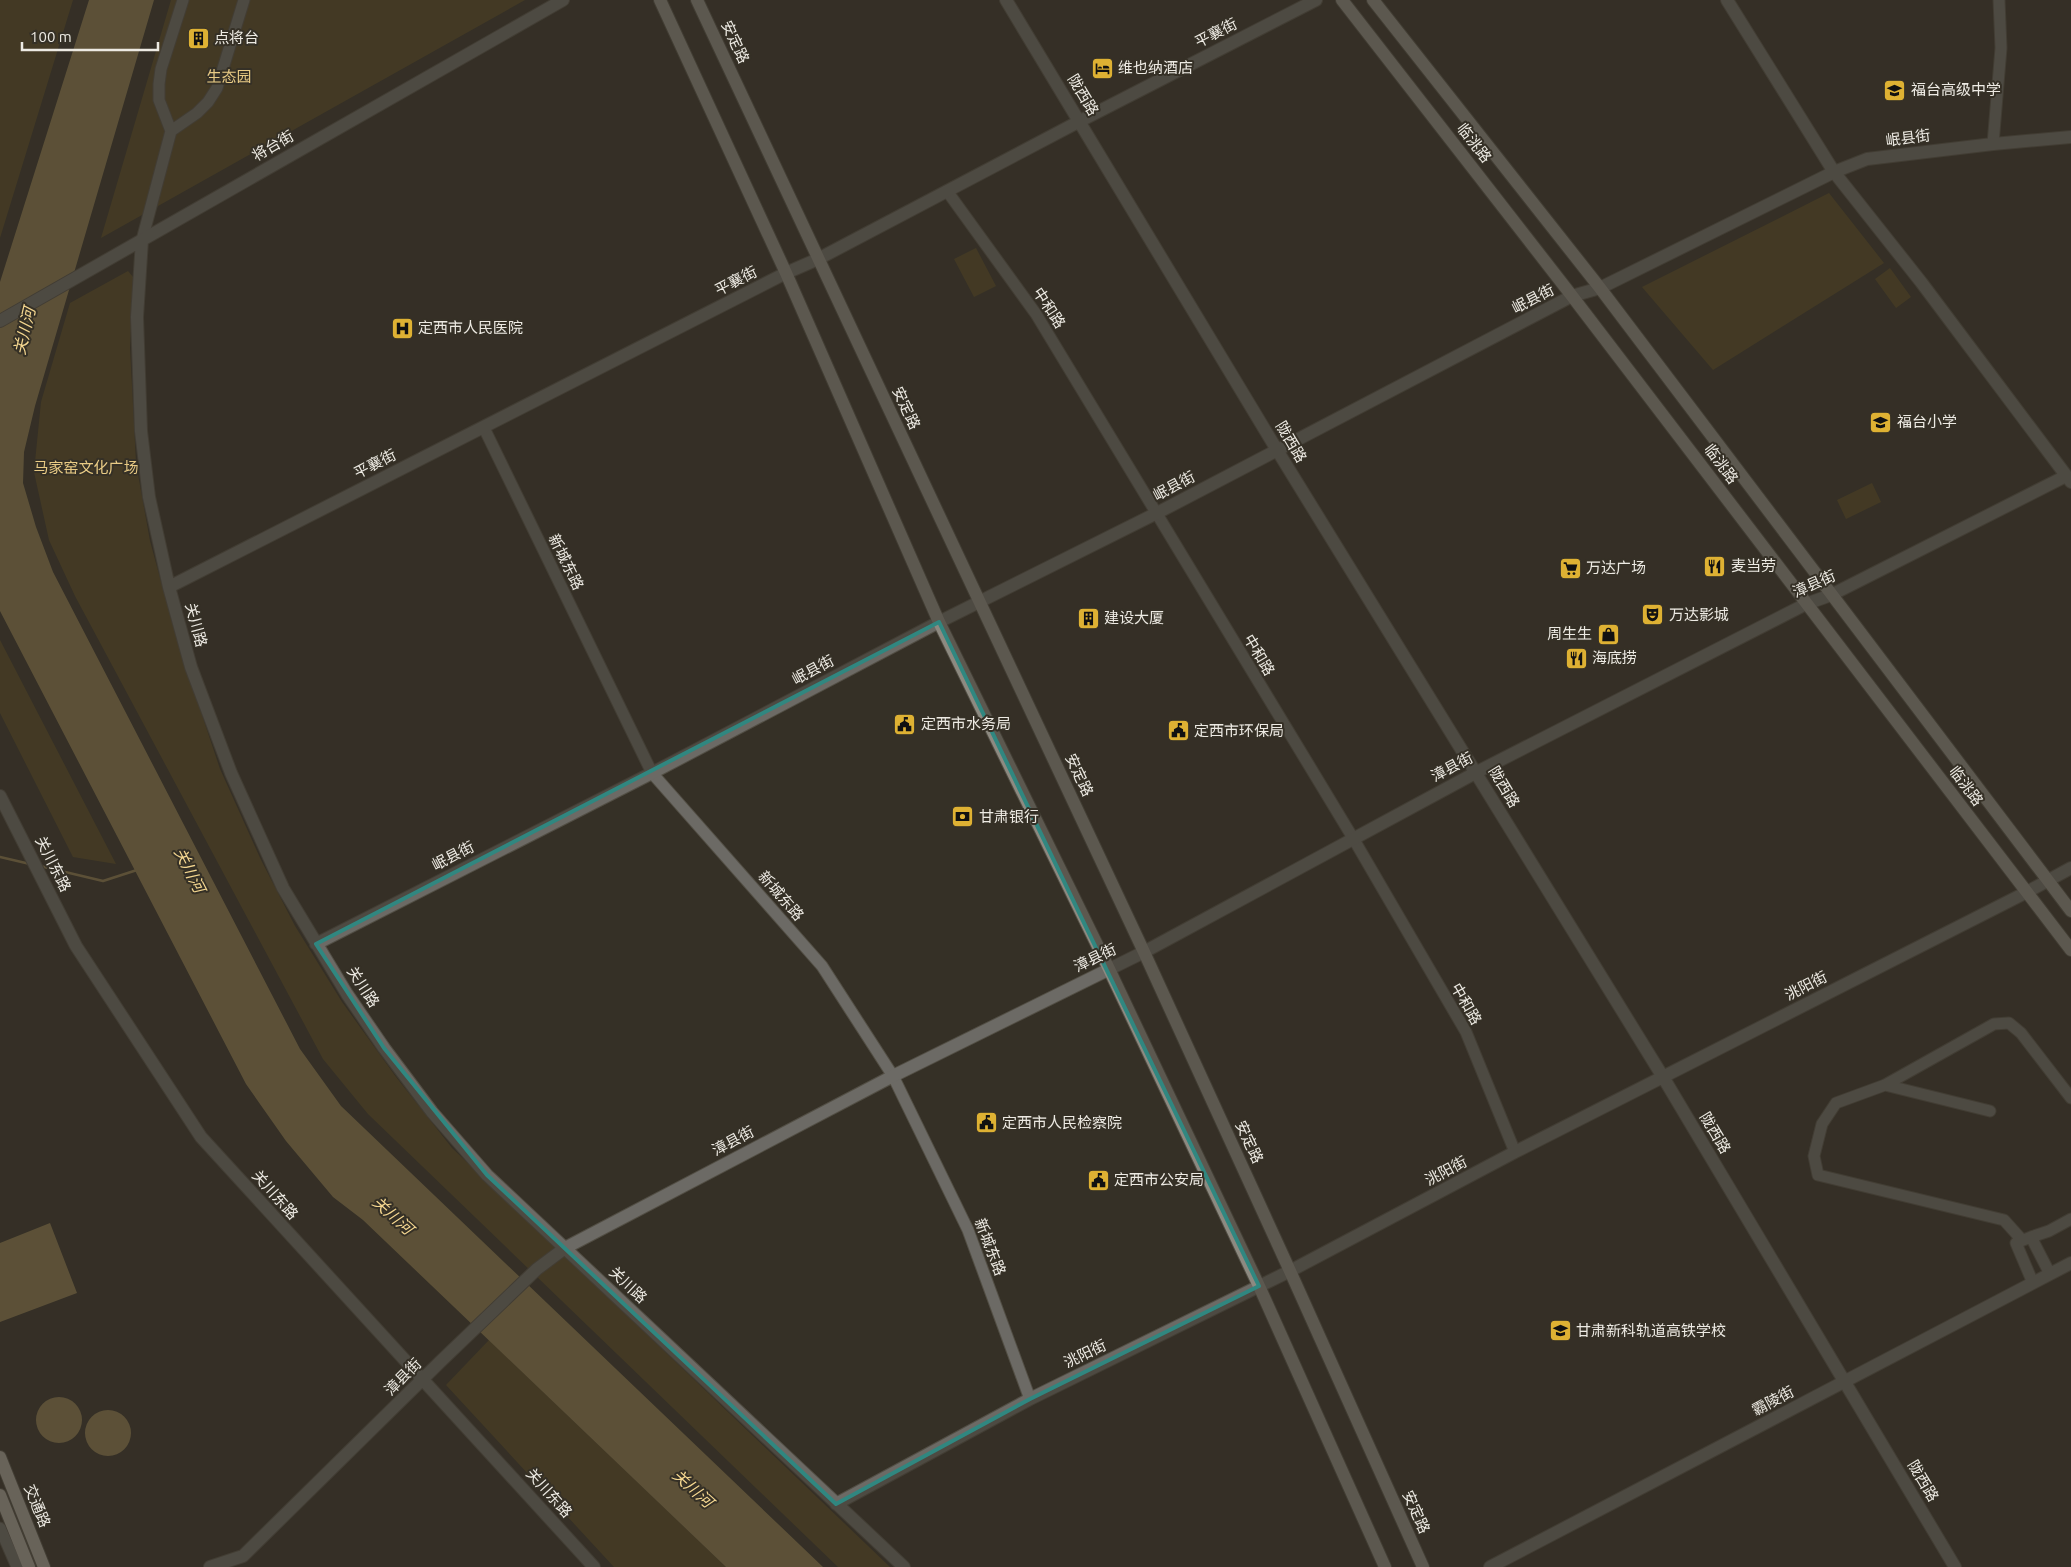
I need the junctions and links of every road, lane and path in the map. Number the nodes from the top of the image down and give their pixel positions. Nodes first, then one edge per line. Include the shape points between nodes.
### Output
1 (182, 0) edge
2 (244, 0) edge
3 (563, 0) edge
4 (660, 0) edge
5 (697, 0) edge
6 (1006, 0) edge
7 (1316, 0) edge
8 (1342, 0) edge
9 (1373, 0) edge
10 (1727, 0) edge
11 (1999, 0) edge
12 (1080, 121) junction
13 (171, 130) junction
14 (2071, 137) edge
15 (1992, 144) junction
16 (1834, 172) junction
17 (947, 191) junction
18 (142, 240) junction
19 (818, 259) junction
20 (786, 274) junction
21 (1600, 288) junction
22 (1572, 296) junction
23 (0, 321) edge
24 (484, 428) junction
25 (1277, 450) junction
26 (2069, 479) edge
27 (1157, 513) junction
28 (169, 587) junction
29 (1831, 595) junction
30 (979, 602) junction
31 (1806, 604) junction
32 (939, 622) junction
33 (1477, 772) junction
34 (652, 773) junction
35 (0, 796) edge
36 (1353, 838) junction
37 (2071, 868) edge
38 (2047, 880) junction
39 (2027, 892) junction
40 (2071, 911) edge
41 (316, 944) junction
42 (2071, 950) edge
43 (1144, 952) junction
44 (1109, 969) junction
45 (893, 1076) junction
46 (1663, 1077) junction
47 (1885, 1085) junction
48 (2071, 1098) edge
49 (1990, 1111) dead end
50 (1515, 1152) junction
51 (2071, 1220) edge
52 (2027, 1239) junction
53 (564, 1248) junction
54 (2071, 1263) edge
55 (1290, 1271) junction
56 (2050, 1274) junction
57 (2033, 1283) junction
58 (1259, 1286) junction
59 (423, 1380) junction
60 (1844, 1382) junction
61 (1030, 1399) junction
62 (0, 1457) edge
63 (0, 1495) edge
64 (836, 1504) junction
65 (0, 1528) edge
66 (17, 1567) edge
67 (29, 1567) edge
68 (44, 1567) edge
69 (210, 1567) edge
70 (594, 1567) edge
71 (904, 1567) edge
72 (1385, 1567) edge
73 (1423, 1567) edge
74 (1490, 1567) edge
75 (1955, 1567) edge

1 - 13 street via 159,84 159,100
2 - 13 street via 217,88 197,113
3 - 18 street, 将台街
4 - 20 main road
5 - 19 main road, 安定路
6 - 12 street, 陇西路
7 - 12 street, 平襄街
8 - 22 main road, 临洮路
9 - 21 main road, 临洮路
10 - 16 street
11 - 15 street via 2001,48
12 - 17 street, 平襄街
12 - 25 street, 陇西路
13 - 18 street
14 - 15 street, 岷县街
15 - 16 street, 岷县街 via 1867,159
16 - 21 street, 岷县街
16 - 26 street
17 - 19 street, 平襄街
17 - 27 street, 中和路 via 1036,314
18 - 23 street, 将台街
18 - 28 street, 关川路 via 137,317 141,431 150,497
19 - 20 street, 平襄街
19 - 30 main road, 安定路
20 - 24 street, 平襄街
20 - 32 main road
21 - 22 street, 岷县街
21 - 29 main road, 临洮路
22 - 25 street, 岷县街
22 - 31 main road, 临洮路
24 - 28 street, 平襄街
24 - 34 street, 新城东路
25 - 27 street, 岷县街
25 - 33 street, 陇西路
26 - 29 street, 漳县街
27 - 30 street, 岷县街
27 - 36 street, 中和路
28 - 41 street, 关川路 via 191,667 231,773 283,888
29 - 31 street, 漳县街
29 - 38 main road, 临洮路
30 - 32 street, 岷县街
30 - 43 main road, 安定路
31 - 33 street, 漳县街
31 - 39 main road, 临洮路
32 - 34 street, 岷县街
32 - 44 main road
33 - 36 street, 漳县街
33 - 46 street, 陇西路
34 - 41 street, 岷县街
34 - 45 street, 新城东路 via 822,966
35 - 59 street, 关川东路 via 76,946 201,1138
36 - 43 street, 漳县街
36 - 50 street, 中和路 via 1466,1032
37 - 38 street, 洮阳街
38 - 39 street, 洮阳街
38 - 40 main road, 临洮路
39 - 42 main road, 临洮路
39 - 46 street, 洮阳街
41 - 53 street, 关川路 via 384,1048 432,1112 487,1175
43 - 44 street, 漳县街
43 - 55 main road, 安定路
44 - 45 street, 漳县街
44 - 58 main road
45 - 53 street, 漳县街
45 - 61 street, 新城东路 via 968,1230
46 - 50 street, 洮阳街
46 - 60 street, 陇西路
47 - 48 street via 1994,1024 2009,1022
47 - 49 street
47 - 52 street via 1836,1103 1822,1124 1814,1156 1818,1176 2004,1220
50 - 55 street, 洮阳街
51 - 52 street
52 - 56 street
52 - 57 street via 2016,1243
53 - 59 street, 漳县街 via 537,1269
53 - 64 street, 关川路
54 - 56 street, 霸陵街
55 - 58 street, 洮阳街
55 - 73 main road, 安定路
56 - 57 street, 霸陵街
57 - 60 street, 霸陵街
58 - 61 street, 洮阳街
58 - 72 main road
59 - 69 street, 漳县街 via 243,1556
59 - 70 street, 关川东路
60 - 74 street, 霸陵街
60 - 75 street, 陇西路
61 - 64 street, 洮阳街
62 - 68 main road, 交通路
63 - 67 main road, 交通路
64 - 71 street, 关川路
65 - 66 street

